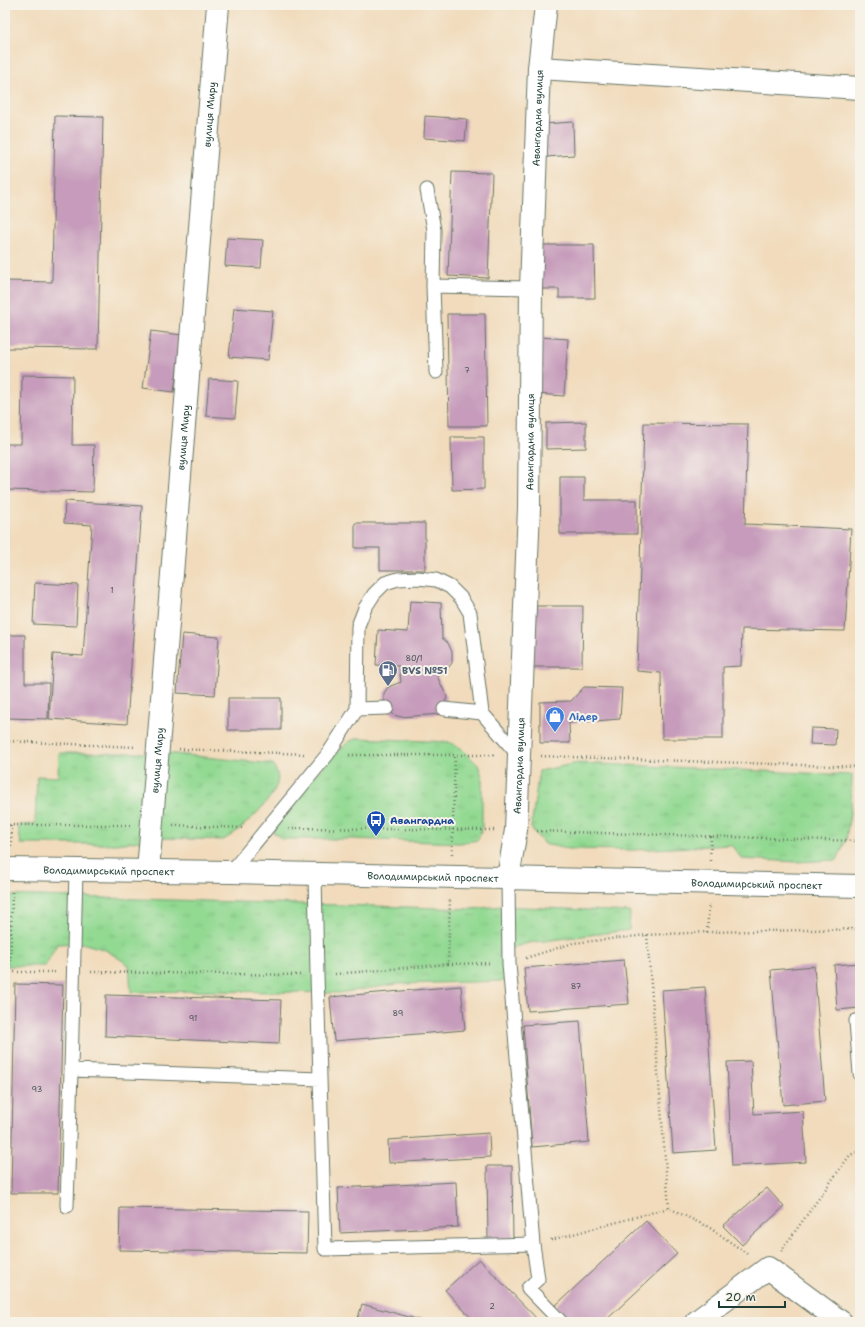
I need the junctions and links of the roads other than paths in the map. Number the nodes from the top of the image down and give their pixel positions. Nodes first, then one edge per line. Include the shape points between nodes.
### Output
1 (218, 5) edge
2 (546, 5) edge
3 (539, 68) junction
4 (860, 88) edge
5 (427, 190) dead end
6 (433, 286) junction
7 (531, 288) junction
8 (436, 372) dead end
9 (387, 708) dead end
10 (357, 709) junction
11 (444, 709) dead end
12 (482, 713) junction
13 (519, 756) junction
14 (8, 869) edge
15 (76, 870) junction
16 (148, 871) junction
17 (231, 872) junction
18 (315, 874) junction
19 (508, 878) junction
20 (860, 886) edge
21 (860, 1020) edge
22 (70, 1070) junction
23 (860, 1074) edge
24 (320, 1079) junction
25 (67, 1206) dead end
26 (533, 1244) junction
27 (561, 1322) edge
28 (696, 1322) edge
29 (841, 1322) edge

1 - 16 street, вулиця Миру
2 - 3 street, Авангардна вулиця
3 - 4 street
3 - 7 street, Авангардна вулиця
5 - 6 lane via 434,230
6 - 7 lane
6 - 8 lane
7 - 13 street, Авангардна вулиця via 528,508
9 - 10 lane
10 - 12 lane via 358,626 365,608 385,583 398,579 418,578 436,580 450,587 461,598 470,613
10 - 17 lane via 328,754
11 - 12 lane
12 - 13 lane
13 - 19 street, Авангардна вулиця via 516,830
14 - 15 street, Володимирський проспект
15 - 16 street, Володимирський проспект
15 - 22 lane
16 - 17 street, Володимирський проспект
17 - 18 street, Володимирський проспект
18 - 19 street, Володимирський проспект
18 - 24 lane
19 - 20 street, Володимирський проспект
19 - 26 lane via 509,964
21 - 23 lane via 856,1021
22 - 24 lane
22 - 25 lane
24 - 26 lane via 325,1249
26 - 27 lane via 538,1279 528,1288
28 - 29 street via 768,1268

